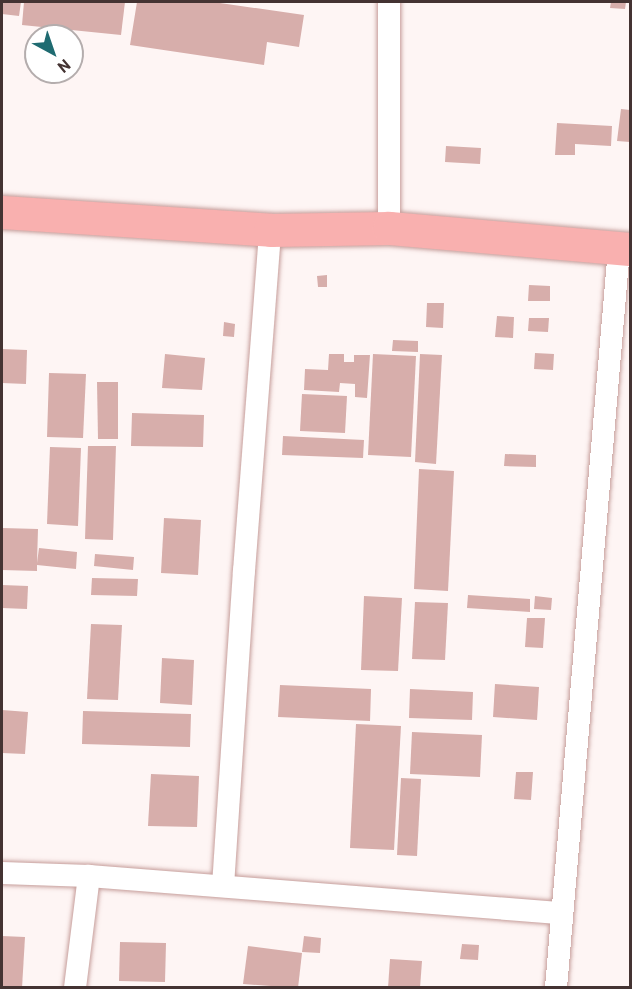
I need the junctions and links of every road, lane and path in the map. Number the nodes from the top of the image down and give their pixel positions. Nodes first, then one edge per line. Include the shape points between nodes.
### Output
1 (389, 2) edge
2 (2, 212) edge
3 (389, 228) junction
4 (270, 230) junction
5 (625, 248) edge
6 (2, 873) edge
7 (89, 876) junction
8 (224, 886) junction
9 (562, 913) junction
10 (75, 987) edge
11 (556, 987) edge

1 - 3 street
2 - 4 main road
3 - 4 main road
3 - 5 main road
4 - 8 street
5 - 9 street
6 - 7 street
7 - 8 street
7 - 10 street
8 - 9 street
9 - 11 street

